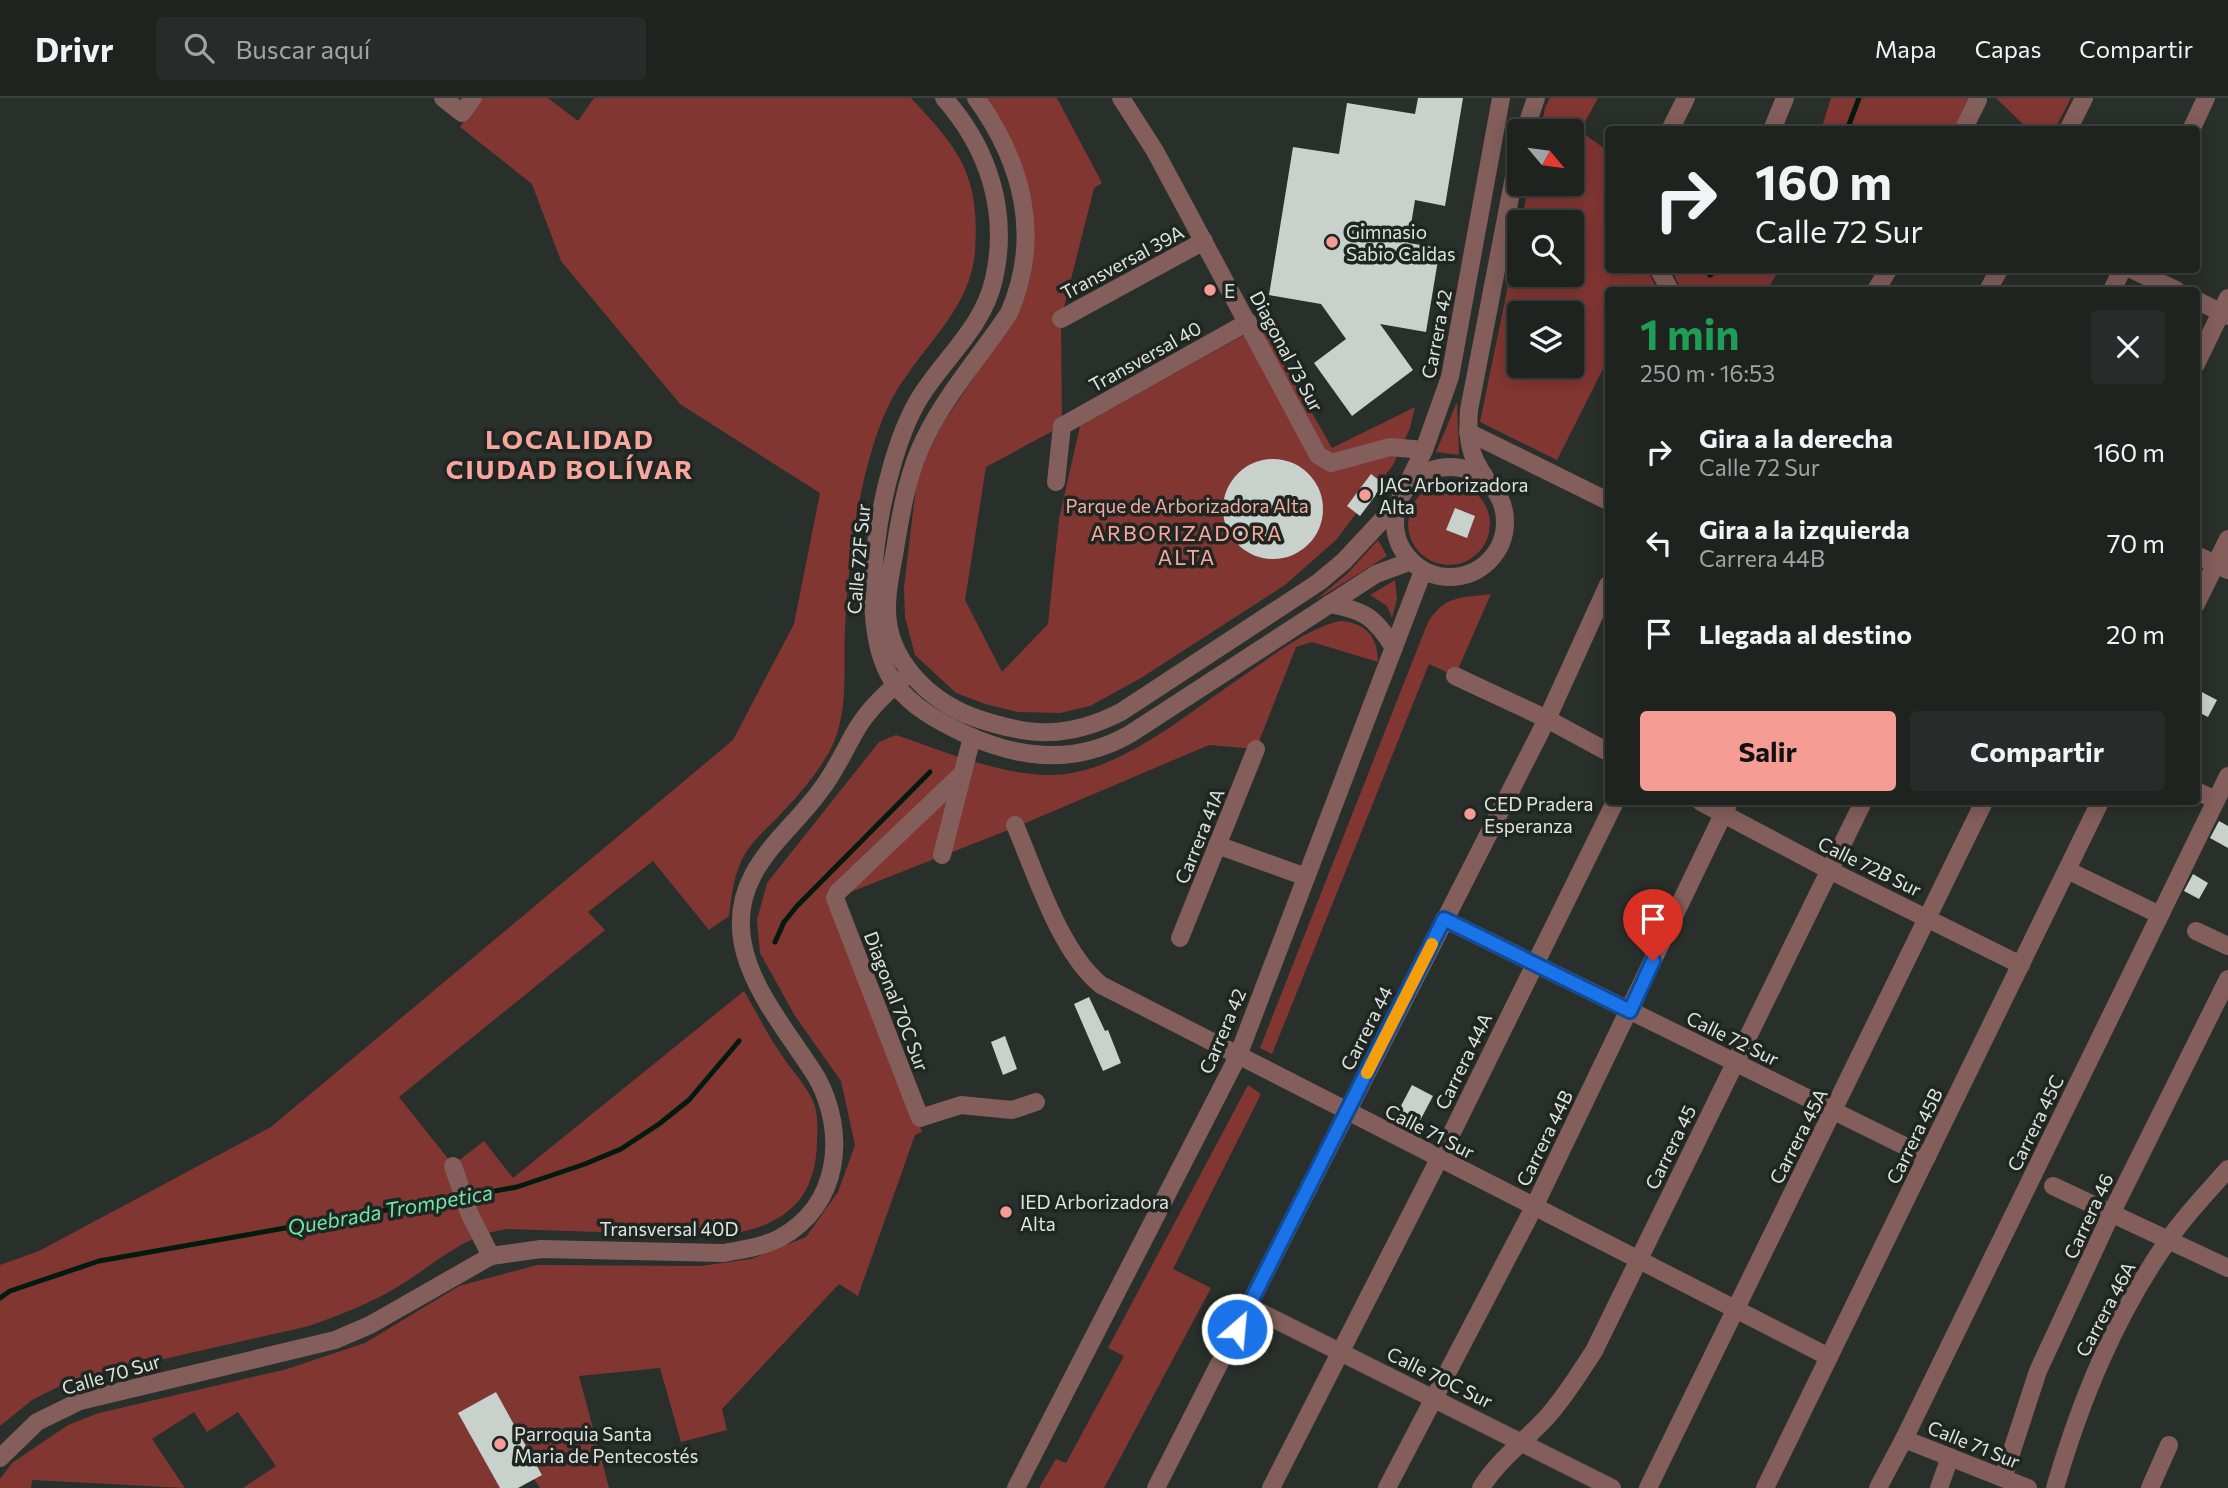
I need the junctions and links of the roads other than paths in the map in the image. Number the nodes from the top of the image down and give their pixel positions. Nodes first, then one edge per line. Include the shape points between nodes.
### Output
1 (443, 98) edge
2 (944, 98) edge
3 (976, 98) edge
4 (1121, 98) edge
5 (1501, 98) edge
6 (1536, 98) edge
7 (1686, 98) edge
8 (1785, 98) edge
9 (2084, 98) edge
10 (2206, 98) edge
11 (1978, 100) dead end
12 (468, 105) edge
13 (1529, 119) edge
14 (1672, 126) edge
15 (1774, 126) edge
16 (1965, 126) edge
17 (2070, 126) edge
18 (2193, 126) edge
19 (1510, 196) edge
20 (1204, 242) junction
21 (2139, 273) edge
22 (2170, 287) edge
23 (2200, 301) edge
24 (2226, 309) edge
25 (1061, 319) dead end
26 (1248, 322) junction
27 (2200, 356) edge
28 (1468, 432) junction
29 (1424, 450) junction
30 (1487, 480) junction
31 (1056, 482) dead end
32 (1401, 497) junction
33 (1605, 500) edge
34 (2228, 539) edge
35 (2200, 557) edge
36 (1416, 567) junction
37 (2222, 568) edge
38 (1605, 592) edge
39 (2200, 598) edge
40 (1328, 604) junction
41 (1394, 648) junction
42 (910, 673) junction
43 (1455, 676) dead end
44 (895, 685) junction
45 (1547, 719) junction
46 (972, 737) junction
47 (1256, 749) dead end
48 (1605, 750) edge
49 (963, 773) junction
50 (2228, 776) edge
51 (2200, 793) edge
52 (2216, 800) junction
53 (1614, 805) edge
54 (1862, 805) edge
55 (1983, 805) edge
56 (2099, 805) edge
57 (1726, 807) edge
58 (1015, 825) dead end
59 (1217, 845) junction
60 (942, 855) dead end
61 (1829, 870) junction
62 (2067, 870) junction
63 (1306, 877) junction
64 (2160, 915) junction
65 (1928, 917) junction
66 (1444, 919) junction
67 (2196, 931) dead end
68 (1181, 938) dead end
69 (2228, 946) edge
70 (1535, 963) junction
71 (2021, 965) junction
72 (2228, 979) edge
73 (1630, 1011) junction
74 (1238, 1056) junction
75 (1735, 1063) junction
76 (1036, 1102) dead end
77 (1347, 1112) junction
78 (1834, 1112) junction
79 (1927, 1157) junction
80 (1439, 1159) junction
81 (2228, 1169) edge
82 (457, 1174) dead end
83 (2053, 1186) dead end
84 (1534, 1207) junction
85 (2112, 1212) junction
86 (2168, 1240) junction
87 (491, 1256) junction
88 (1639, 1260) junction
89 (2228, 1268) edge
90 (1248, 1307) junction
91 (1734, 1309) junction
92 (1340, 1352) junction
93 (1829, 1357) junction
94 (208, 1369) joint
95 (1434, 1398) junction
96 (1904, 1438) junction
97 (1523, 1442) junction
98 (2169, 1445) dead end
99 (1950, 1457) junction
100 (0, 1458) edge
101 (2003, 1478) junction
102 (1016, 1488) edge
103 (1156, 1488) edge
104 (1271, 1488) edge
105 (1387, 1488) edge
106 (1481, 1488) edge
107 (1612, 1488) edge
108 (1648, 1488) edge
109 (1765, 1488) edge
110 (1878, 1488) edge
111 (1939, 1488) edge
112 (2028, 1488) edge
113 (2054, 1488) edge
114 (2150, 1488) edge

1 - 12 street
2 - 44 street, Calle 72F Sur via 988,165 997,208 997,255 986,305 919,399 888,477 872,609 878,651
3 - 42 street, Calle 72F Sur via 995,123 1021,191 1024,271 1009,313 925,437 906,491 887,609 897,649
4 - 20 street, Diagonal 73 Sur
5 - 29 street, Carrera 42 via 1454,361
6 - 13 street
7 - 14 street
8 - 15 street
9 - 17 street
10 - 18 street
11 - 16 street
19 - 28 street
20 - 25 street, Transversal 39A
20 - 26 street, Diagonal 73 Sur
21 - 22 street
23 - 24 street
24 - 27 street
26 - 29 street, Diagonal 73 Sur via 1324,460 1339,461 1390,447
26 - 31 street, Transversal 40 via 1062,426
28 - 30 street via 1471,453
28 - 33 street
29 - 32 street, Carrera 42
30 - 32 street via 1467,469 1444,467 1422,474
30 - 36 street via 1504,510 1501,544 1492,559 1462,577 1445,578
32 - 36 street via 1394,520 1396,536
32 - 42 street, Calle 72F Sur via 1360,545 1319,582 1122,712 1087,727 1040,733 992,723 944,704
34 - 37 street
35 - 37 street
36 - 40 street, Calle 72F Sur via 1384,570
36 - 41 street, Carrera 42
37 - 39 street
38 - 45 street, Carrera 44
40 - 41 street via 1362,612 1374,620
40 - 46 street, Calle 72F Sur via 1108,747 1073,755 1038,755
41 - 63 street, Carrera 42
42 - 44 street, Transversal 40D
43 - 45 street
44 - 46 street, Calle 72F Sur via 936,720
44 - 87 street, Transversal 40D via 867,713 833,775 758,867 742,916 743,947 754,980 817,1078 831,1109 836,1138 831,1173 813,1208 778,1239 723,1253 541,1249
45 - 48 street
45 - 66 street, Carrera 44
46 - 49 street
47 - 59 street, Carrera 41A
49 - 60 street
49 - 76 street, Diagonal 70C Sur via 835,898 920,1118 961,1105 1012,1110
50 - 52 street, Carrera 45C
51 - 52 street
52 - 64 street, Carrera 45C
53 - 70 street, Carrera 44A
54 - 61 street, Carrera 45
55 - 65 street, Carrera 45A
56 - 62 street, Carrera 45B
57 - 61 street, Calle 72B Sur
57 - 73 street, Carrera 44B
58 - 74 street, Calle 71 Sur via 1065,940 1083,970 1115,994
59 - 63 street
59 - 68 street, Carrera 41A
61 - 65 street, Calle 72B Sur
61 - 75 street, Carrera 45
62 - 64 street
62 - 71 street, Carrera 45B
63 - 74 street, Carrera 42
64 - 96 street, Carrera 45C
65 - 71 street, Calle 72B Sur
65 - 78 street, Carrera 45A
66 - 70 street, Calle 72 Sur
66 - 77 street, Carrera 44
67 - 69 street
70 - 73 street, Calle 72 Sur
70 - 80 street, Carrera 44A
71 - 79 street, Carrera 45B
72 - 85 street, Carrera 46
73 - 75 street, Calle 72 Sur
73 - 84 street, Carrera 44B
74 - 77 street, Calle 71 Sur
74 - 102 street, Carrera 42
75 - 78 street, Calle 72 Sur
75 - 88 street, Carrera 45
77 - 80 street, Calle 71 Sur
77 - 90 street, Carrera 44
78 - 79 street, Calle 72 Sur
78 - 91 street, Carrera 45A
79 - 93 street, Carrera 45B
80 - 84 street, Calle 71 Sur
80 - 92 street, Carrera 44A
81 - 86 street, Carrera 46A
82 - 87 street via 470,1215
83 - 85 street
84 - 88 street, Calle 71 Sur
84 - 95 street, Carrera 44B
85 - 86 street
85 - 101 street, Carrera 46 via 2038,1371
86 - 89 street
86 - 113 street, Carrera 46A via 2106,1345
87 - 94 street, Transversal 40D via 335,1340
88 - 91 street, Calle 71 Sur
88 - 97 street, Carrera 45 via 1594,1351 1566,1394
90 - 92 street, Calle 70C Sur
90 - 103 street, Carrera 44
91 - 93 street, Calle 71 Sur
91 - 108 street, Carrera 45A
92 - 95 street, Calle 70C Sur
92 - 104 street, Carrera 44A
93 - 109 street, Carrera 45B
94 - 100 street, Calle 70 Sur via 80,1401 37,1422
95 - 97 street, Calle 70C Sur
95 - 105 street, Carrera 44B
96 - 99 street, Calle 71 Sur
96 - 110 street, Carrera 45C
97 - 106 street, Carrera 45
97 - 107 street, Calle 70C Sur
98 - 114 street
99 - 101 street, Calle 71 Sur
99 - 111 street
101 - 112 street, Calle 71 Sur

